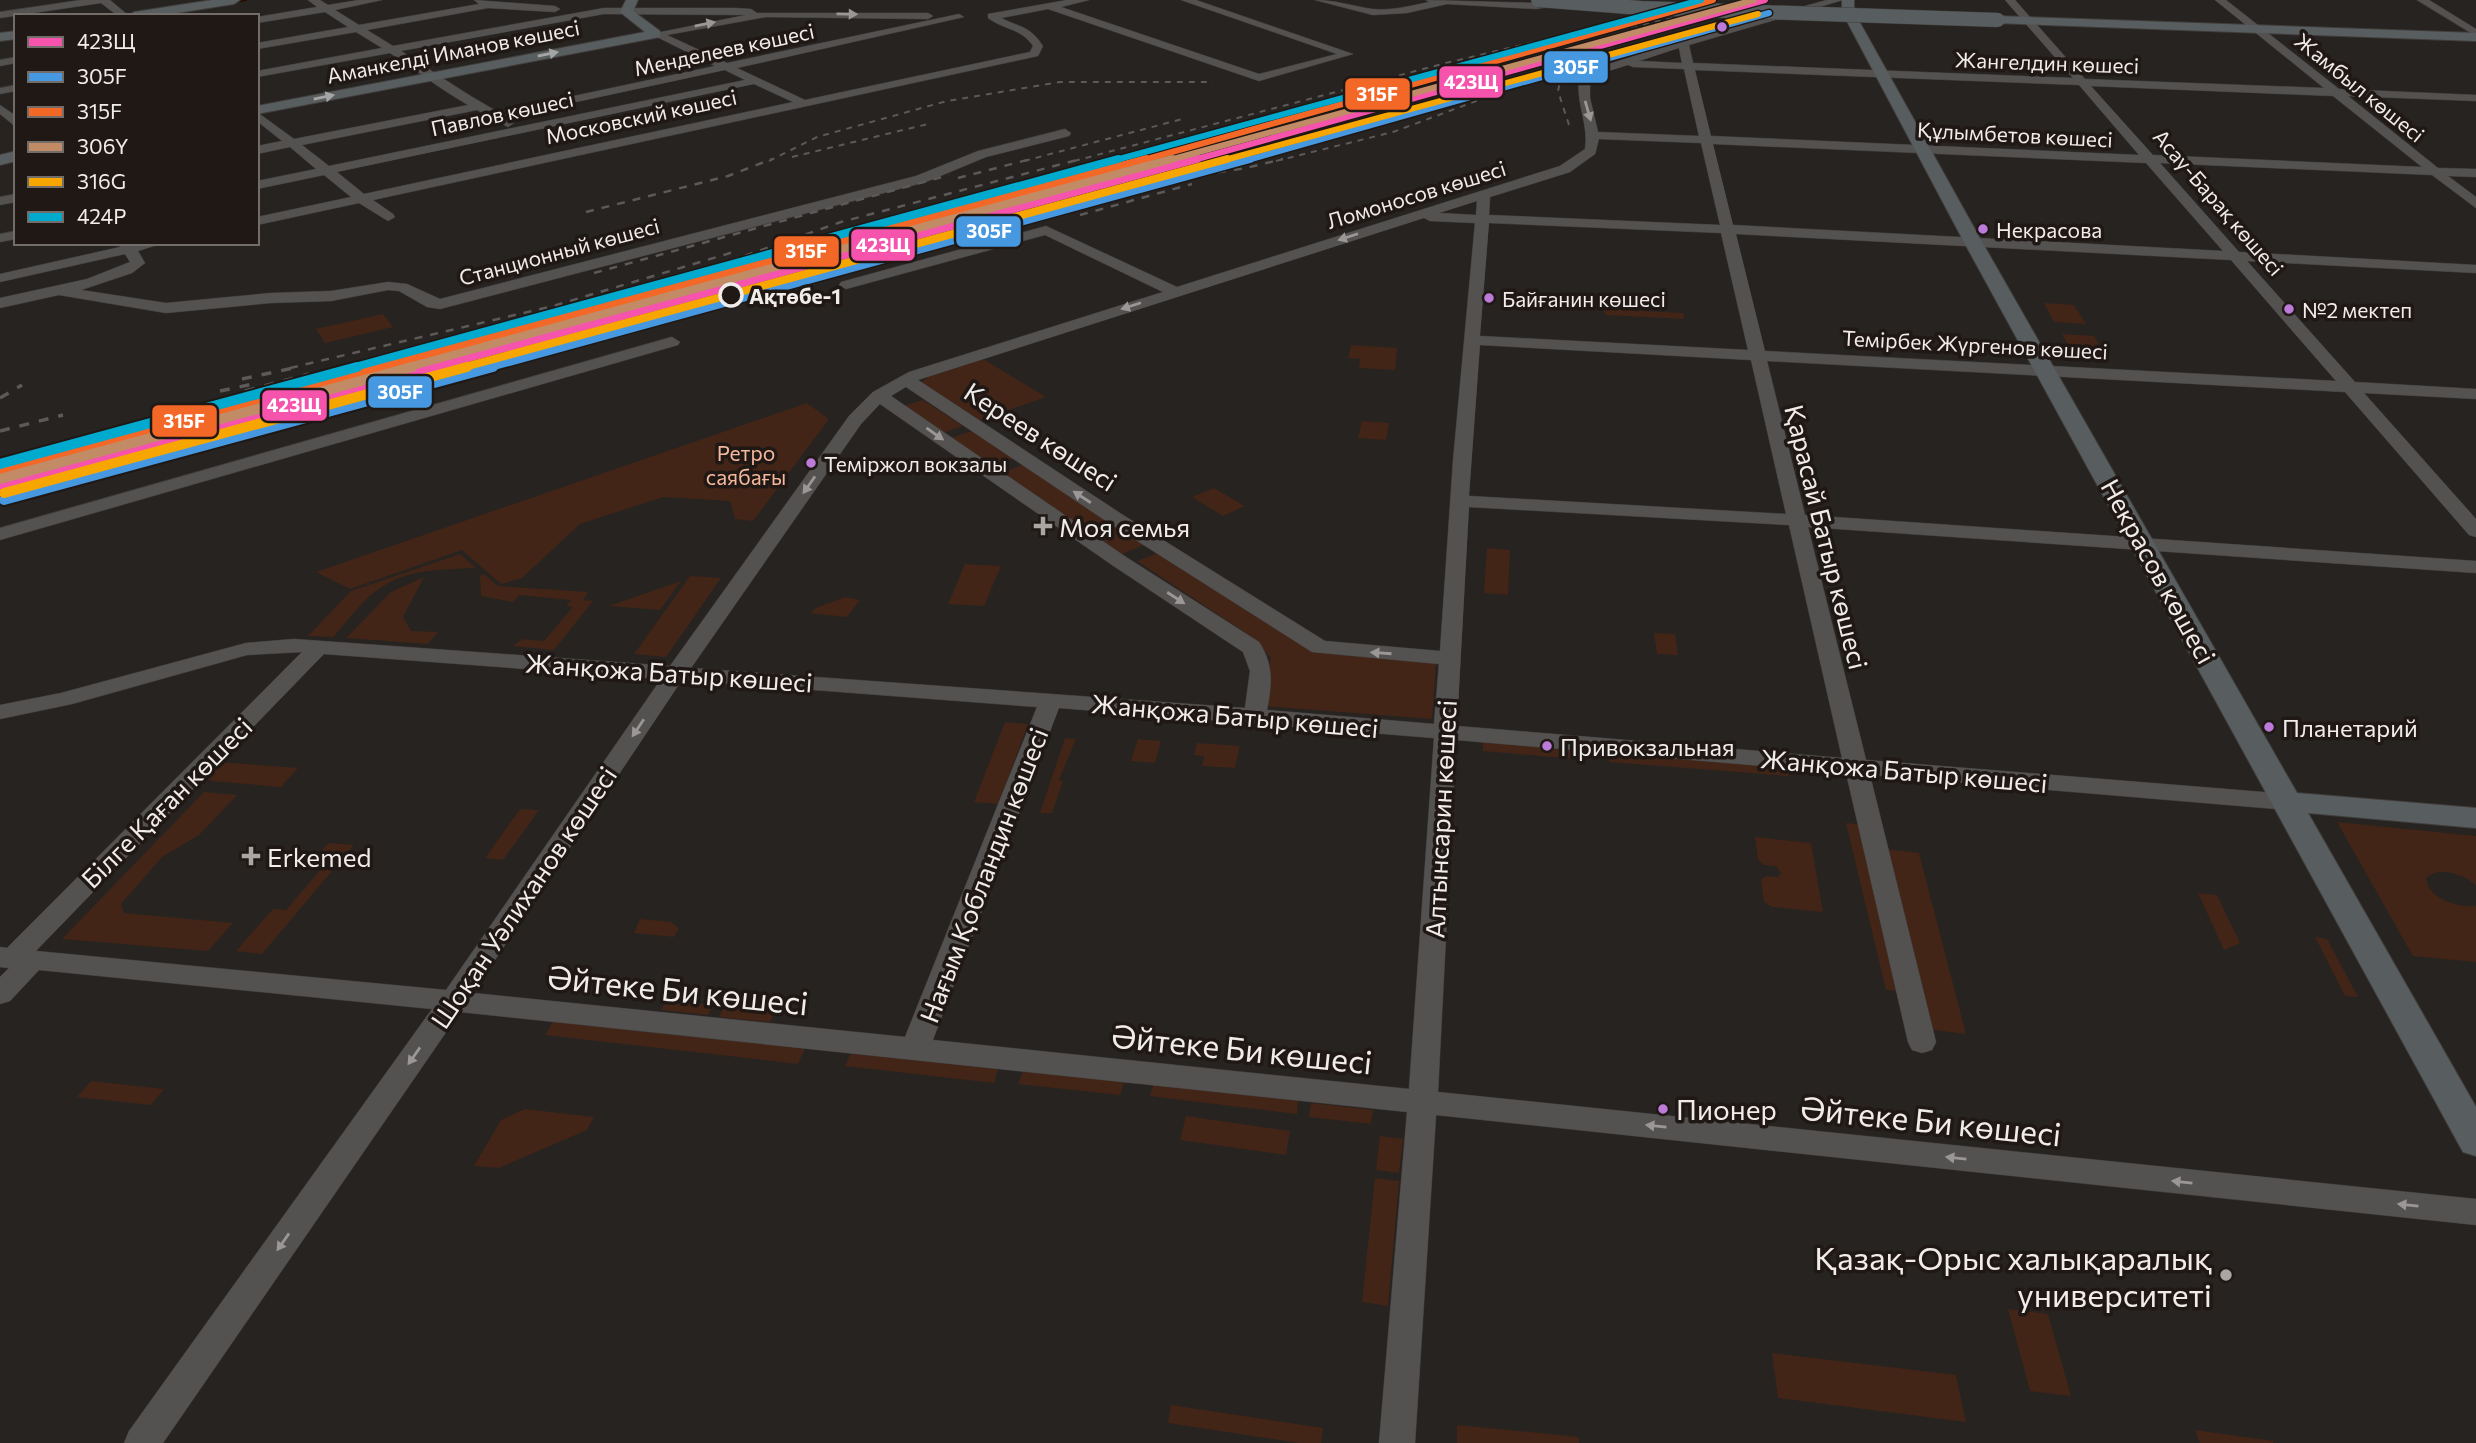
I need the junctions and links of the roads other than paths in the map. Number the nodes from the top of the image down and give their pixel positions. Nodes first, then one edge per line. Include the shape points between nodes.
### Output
1 (102, 0) edge
2 (234, 0) edge
3 (313, 0) edge
4 (377, 0) edge
5 (1084, 0) edge
6 (1186, 0) edge
7 (1320, 0) edge
8 (1431, 0) edge
9 (1538, 0) edge
10 (1554, 0) edge
11 (1838, 0) edge
12 (1848, 0) edge
13 (2010, 0) edge
14 (2220, 0) edge
15 (2422, 0) edge
16 (1441, 1) edge
17 (484, 3) edge
18 (629, 5) edge
19 (1051, 7) junction
20 (327, 8) junction
21 (604, 10) junction
22 (121, 14) edge
23 (146, 14) edge
24 (0, 15) edge
25 (755, 16) junction
26 (987, 16) dead end
27 (1017, 19) junction
28 (259, 20) edge
29 (2027, 21) junction
30 (358, 28) junction
31 (2257, 29) junction
32 (656, 34) junction
33 (2476, 35) edge
34 (1683, 43) junction
35 (259, 46) edge
36 (391, 50) junction
37 (1616, 63) junction
38 (1689, 66) junction
39 (726, 68) junction
40 (259, 74) edge
41 (1882, 75) junction
42 (433, 76) junction
43 (755, 81) junction
44 (2083, 83) junction
45 (2338, 93) junction
46 (2476, 98) edge
47 (803, 103) junction
48 (478, 106) junction
49 (0, 108) edge
50 (259, 113) edge
51 (259, 115) edge
52 (496, 116) junction
53 (11, 121) edge
54 (519, 130) junction
55 (1065, 133) dead end
56 (1595, 135) junction
57 (1705, 140) junction
58 (293, 143) junction
59 (547, 149) junction
60 (1923, 149) junction
61 (259, 150) edge
62 (2152, 160) junction
63 (326, 171) junction
64 (2435, 172) junction
65 (2476, 173) edge
66 (259, 185) edge
67 (1484, 195) junction
68 (361, 198) junction
69 (2476, 204) edge
70 (388, 217) dead end
71 (1413, 217) junction
72 (1482, 219) junction
73 (259, 221) edge
74 (1726, 229) junction
75 (1973, 242) junction
76 (128, 246) edge
77 (2237, 257) junction
78 (2476, 269) edge
79 (0, 278) edge
80 (846, 285) dead end
81 (55, 290) junction
82 (1177, 292) junction
83 (0, 303) edge
84 (1472, 340) junction
85 (672, 342) dead end
86 (1756, 355) junction
87 (2047, 371) junction
88 (924, 372) joint
89 (906, 380) junction
90 (2351, 388) junction
91 (2476, 394) edge
92 (879, 396) junction
93 (1460, 501) junction
94 (1796, 520) junction
95 (2476, 531) edge
96 (0, 534) edge
97 (2144, 545) junction
98 (2476, 568) edge
99 (1252, 604) junction
100 (1216, 624) junction
101 (319, 647) junction
102 (1449, 658) junction
103 (677, 672) junction
104 (1051, 700) junction
105 (0, 712) edge
106 (1255, 716) junction
107 (1446, 733) junction
108 (1856, 766) junction
109 (2288, 802) junction
110 (2476, 818) edge
111 (15, 958) edge
112 (0, 993) edge
113 (453, 1000) junction
114 (1923, 1042) dead end
115 (915, 1049) junction
116 (1423, 1102) junction
117 (2476, 1142) edge
118 (2476, 1212) edge
119 (142, 1443) edge
120 (1396, 1443) edge

1 - 22 street
1 - 24 street
2 - 23 main road
3 - 20 street
4 - 20 street
5 - 19 street
6 - 19 street via 1348,54 1259,78
7 - 16 street via 1373,12
8 - 16 street
9 - 29 main road, bridge via 1653,9
10 - 16 street via 1536,6
11 - 34 street
12 - 41 main road, Некрасов көшесі via 1846,6
13 - 29 street, Асау-Барақ көшесі
14 - 31 street, Жамбыл көшесі
15 - 33 street
17 - 21 street
17 - 30 street
18 - 21 street
18 - 25 street via 751,12
18 - 32 main road
19 - 27 street
20 - 28 street
20 - 30 street
21 - 36 street
32 -> 25 street
25 -> 39 street, Менделеев көшесі via 963,17
26 - 27 street via 998,21
27 - 47 street, Московский көшесі via 1038,46 1034,54
29 - 31 main road
29 - 44 street, Асау-Барақ көшесі
30 - 35 street
30 - 36 street
31 - 33 main road
31 - 45 street, Жамбыл көшесі
32 - 39 street
42 -> 32 main road, Аманкелді Иманов көшесі
34 - 37 street
34 - 38 street, Қарасай Батыр көшесі
36 - 40 street
36 - 42 street
37 - 38 street, Жангелдин көшесі
37 -> 56 street via 1585,80 1582,91
38 - 41 street, Жангелдин көшесі
38 - 57 street, Қарасай Батыр көшесі
39 - 43 street
39 - 52 street, Менделеев көшесі
41 - 44 street, Жангелдин көшесі
41 - 60 main road, Некрасов көшесі
42 - 48 street
50 -> 42 main road, Аманкелді Иманов көшесі
43 - 47 street
43 - 54 street, Павлов көшесі
44 - 45 street, Жангелдин көшесі
44 - 62 street, Асау-Барақ көшесі
45 - 46 street, Жангелдин көшесі
45 - 64 street, Жамбыл көшесі
47 - 59 street, Московский көшесі
48 - 52 street
48 - 58 street
49 - 53 street
51 - 58 street
52 - 54 street
54 - 59 street
54 - 63 street, Павлов көшесі
55 - 81 street, Станционный көшесі via 982,154 921,179 440,303 388,286 319,298 166,308
56 - 57 street, Құлымбетов көшесі
56 - 67 street, Ломоносов көшесі via 1591,151 1565,169
57 - 60 street, Құлымбетов көшесі
57 - 74 street, Қарасай Батыр көшесі
58 - 61 street
58 - 63 street
59 - 68 street, Московский көшесі
60 - 62 street, Құлымбетов көшесі
60 - 75 main road, Некрасов көшесі
62 - 64 street, Құлымбетов көшесі
62 - 77 street, Асау-Барақ көшесі
63 - 66 street, Павлов көшесі
63 - 68 street
64 - 65 street, Құлымбетов көшесі
64 - 69 street, Жамбыл көшесі
67 - 71 street, Ломоносов көшесі
67 - 72 street, Алтынсарин көшесі
68 - 70 street
68 - 73 street, Московский көшесі
71 - 72 street
71 -> 82 street, Ломоносов көшесі
72 - 74 street
72 - 84 street, Алтынсарин көшесі
74 - 75 street
74 - 86 street, Қарасай Батыр көшесі
75 - 77 street
75 - 87 main road, Некрасов көшесі
76 - 79 street
76 - 81 street via 138,263 133,267
77 - 78 street
77 - 90 street, Асау-Барақ көшесі
80 - 82 street via 1046,230
81 - 83 street
82 -> 88 street, Ломоносов көшесі
84 - 86 street, Темірбек Жүргенов көшесі
84 - 93 street, Алтынсарин көшесі
85 - 96 street
86 - 87 street, Темірбек Жүргенов көшесі
86 - 94 street, Қарасай Батыр көшесі
87 - 90 street, Темірбек Жүргенов көшесі
87 - 97 main road, Некрасов көшесі
88 - 89 street, Шоқан Уәлиханов көшесі
89 - 92 street, Шоқан Уәлиханов көшесі
99 -> 89 street, Кереев көшесі
90 - 91 street, Темірбек Жүргенов көшесі
90 - 95 street, Асау-Барақ көшесі
92 -> 100 street
92 -> 103 street, Шоқан Уәлиханов көшесі via 855,420
93 - 94 street
93 - 102 street, Алтынсарин көшесі
94 - 97 street
94 - 108 street, Қарасай Батыр көшесі
97 - 98 street
97 - 109 main road, Некрасов көшесі
99 - 100 street via 1254,613 1248,622
102 -> 99 street, Кереев көшесі via 1324,649
100 - 106 street via 1258,655 1261,673
101 - 103 street, Жанқожа Батыр көшесі
101 - 105 street, Жанқожа Батыр көшесі via 246,649
101 - 111 street, Білге Қаған көшесі
102 - 107 street, Алтынсарин көшесі
103 - 104 street, Жанқожа Батыр көшесі
103 -> 113 street, Шоқан Уәлиханов көшесі
104 - 106 street, Жанқожа Батыр көшесі
104 - 115 street, Нағым Қобландин көшесі
106 - 107 street, Жанқожа Батыр көшесі
107 - 108 street, Жанқожа Батыр көшесі
107 - 116 street, Алтынсарин көшесі
108 - 109 street, Жанқожа Батыр көшесі
108 - 114 street, Қарасай Батыр көшесі
109 - 110 main road, Жанқожа Батыр көшесі
109 - 117 main road, Некрасов көшесі
111 - 112 street, Білге Қаған көшесі
111 - 113 street, Әйтеке Би көшесі
113 - 115 street, Әйтеке Би көшесі
113 -> 119 street, Шоқан Уәлиханов көшесі
115 - 116 street, Әйтеке Би көшесі
118 -> 116 street, Әйтеке Би көшесі
116 - 120 street, Алтынсарин көшесі

